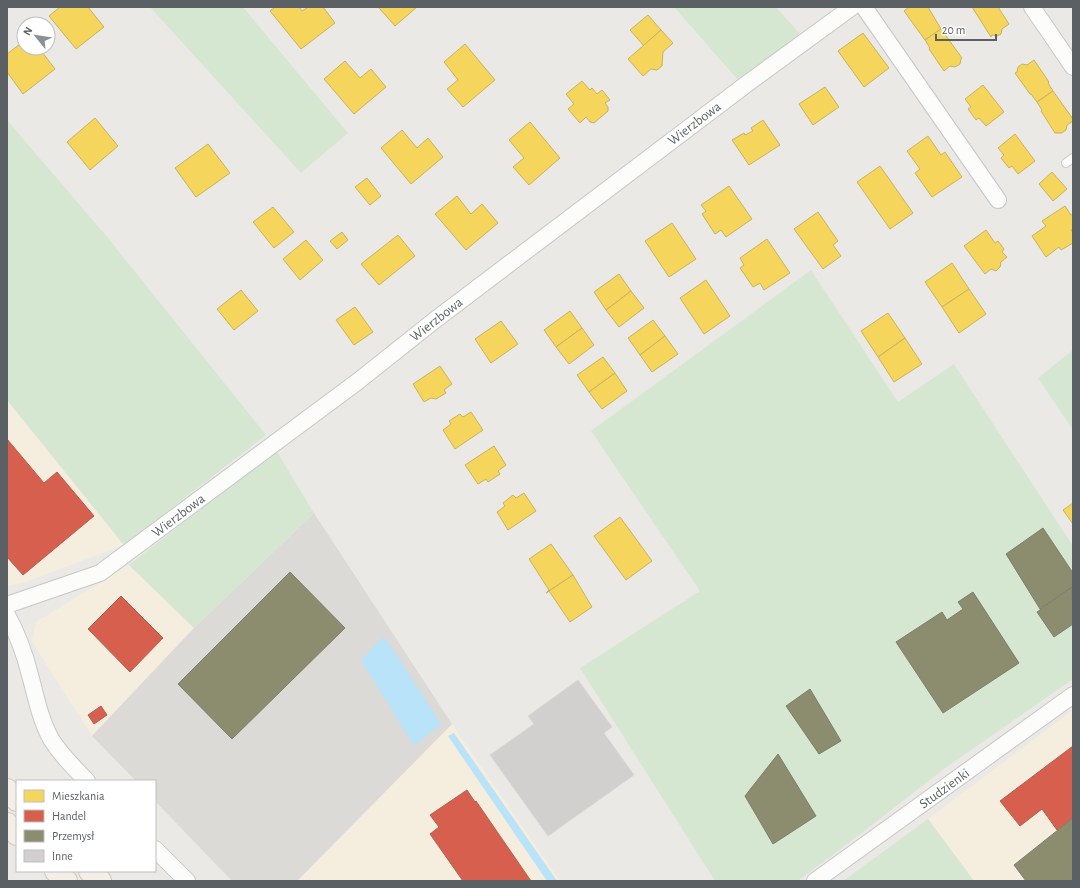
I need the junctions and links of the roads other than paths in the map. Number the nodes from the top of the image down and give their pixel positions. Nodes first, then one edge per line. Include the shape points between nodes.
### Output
1 (852, 7) edge
2 (864, 7) edge
3 (1032, 7) edge
4 (1073, 67) edge
5 (998, 200) dead end
6 (7, 605) edge
7 (7, 615) edge
8 (1073, 694) edge
9 (86, 780) edge
10 (7, 790) edge
11 (16, 799) edge
12 (7, 824) edge
13 (16, 833) edge
14 (156, 850) edge
15 (57, 872) edge
16 (91, 872) edge
17 (66, 881) edge
18 (100, 881) edge
19 (187, 881) edge
20 (815, 881) edge

1 - 6 street, Wierzbowa via 100,573
2 - 5 street
3 - 4 street
7 - 9 street via 21,646 36,701 51,738 61,754
8 - 20 street, Studzienki
10 - 11 main road
12 - 13 main road
14 - 19 street
15 - 17 main road
16 - 18 main road

